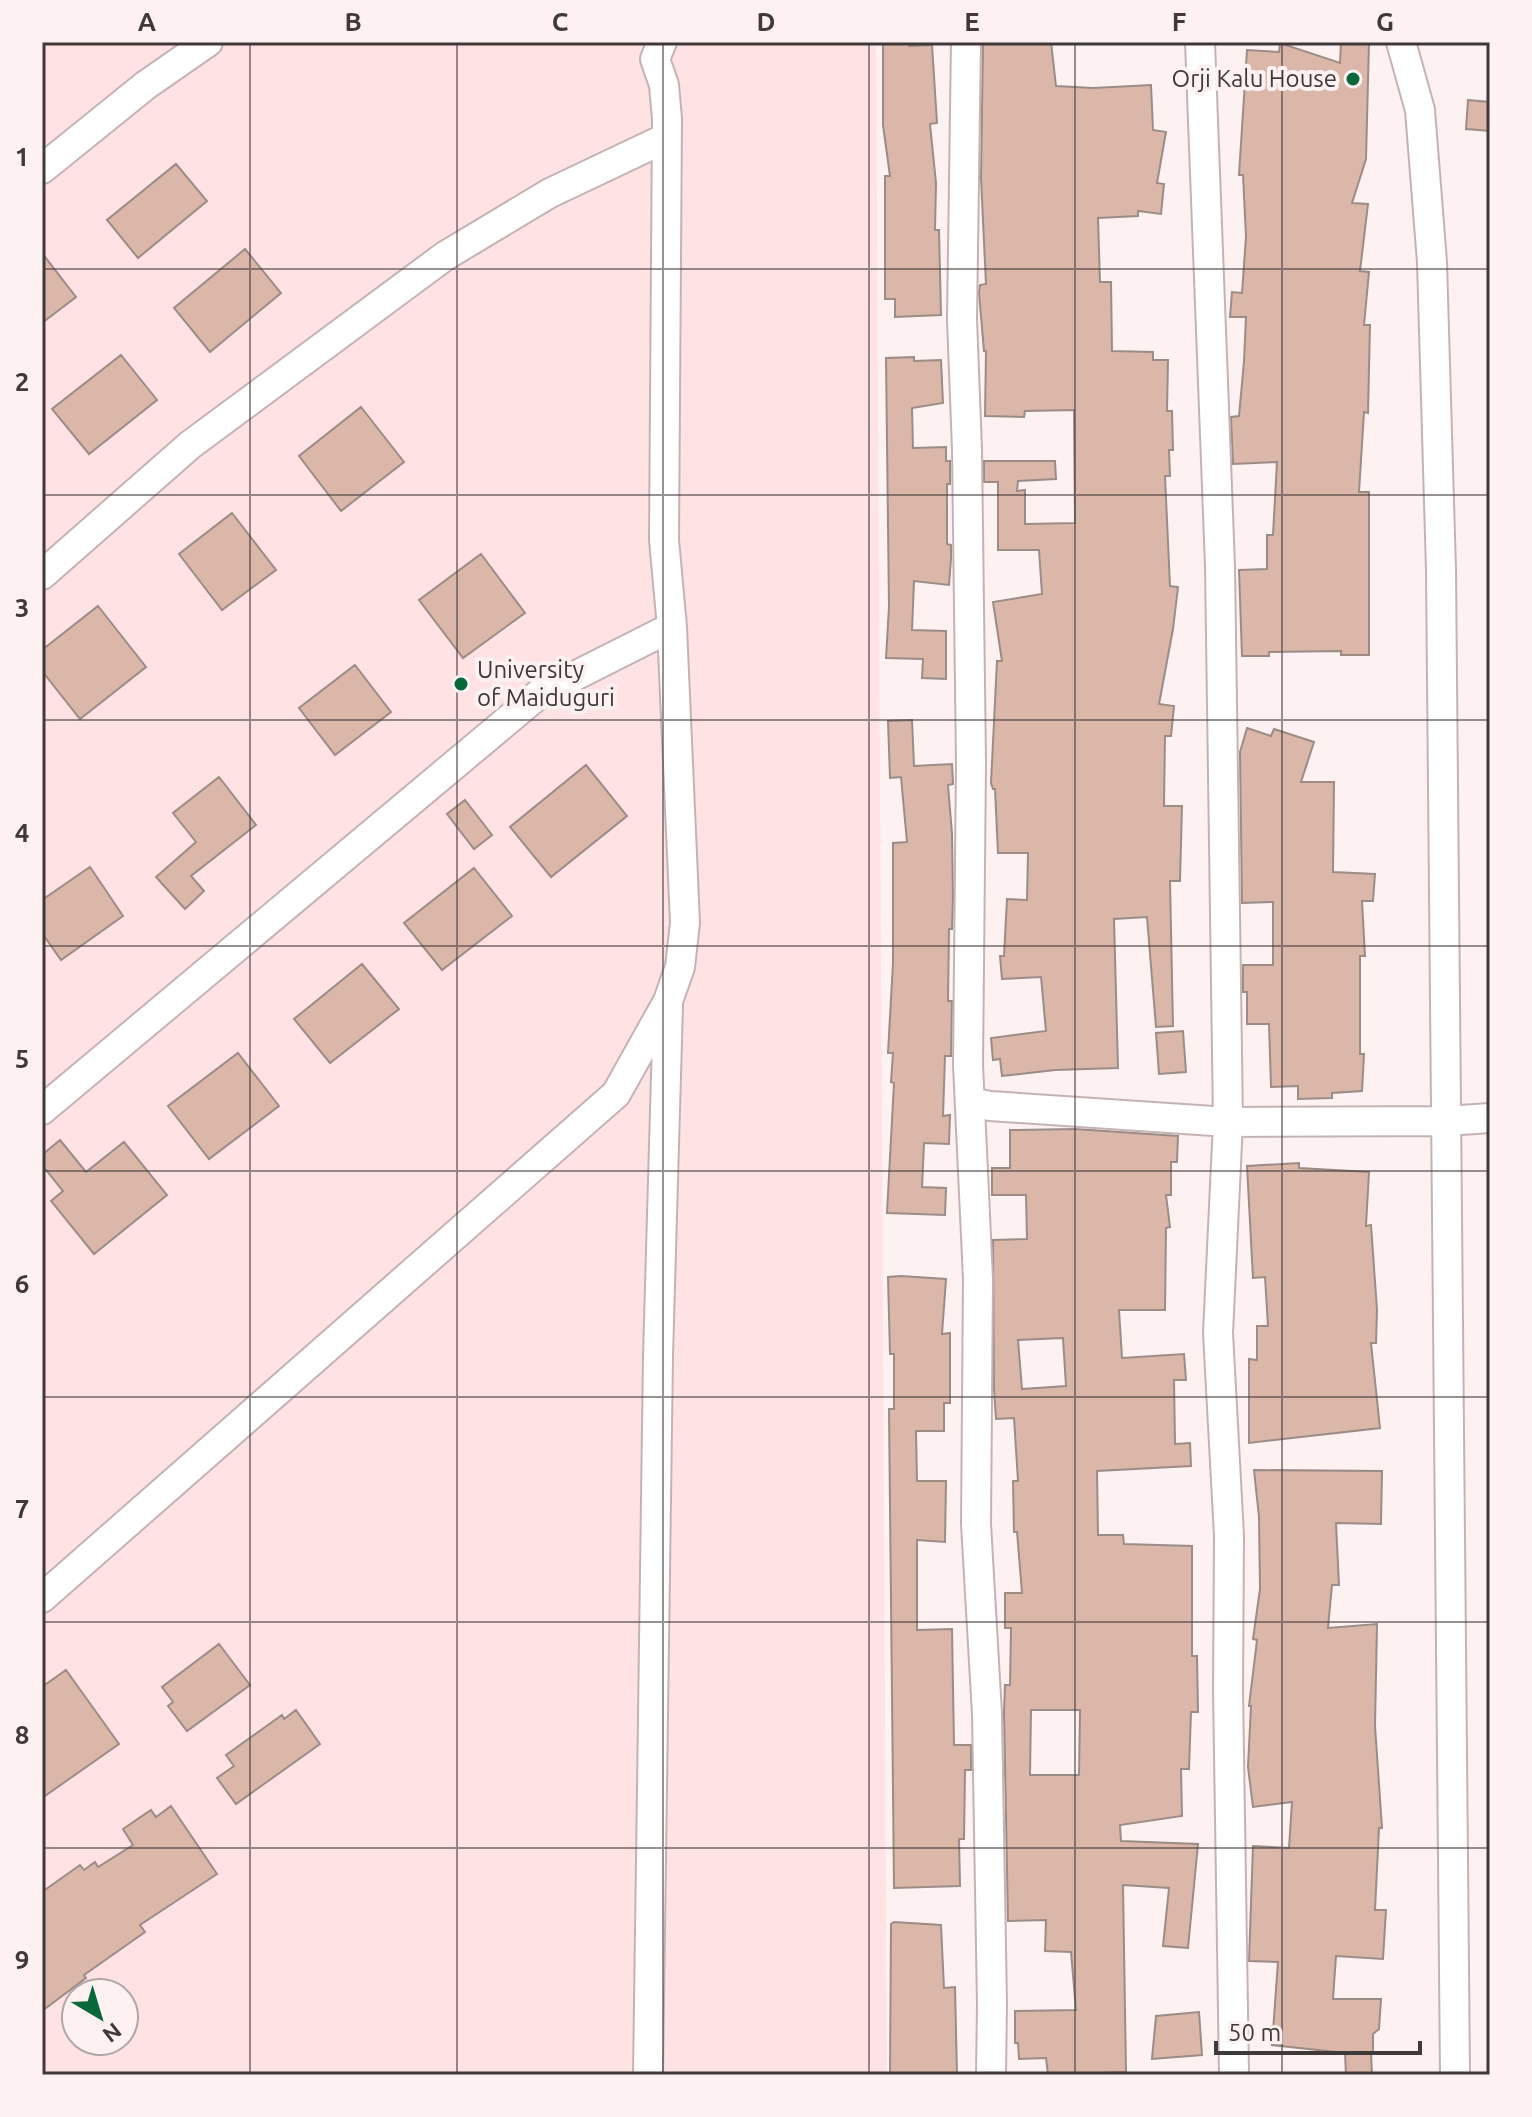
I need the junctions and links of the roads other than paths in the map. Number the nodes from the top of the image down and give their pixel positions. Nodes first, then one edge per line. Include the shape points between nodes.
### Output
1 (208, 42) edge
2 (966, 42) edge
3 (1200, 42) edge
4 (1401, 42) edge
5 (653, 48) edge
6 (666, 138) junction
7 (42, 169) edge
8 (42, 575) edge
9 (672, 627) junction
10 (668, 1001) junction
11 (970, 1102) junction
12 (42, 1110) edge
13 (1490, 1118) edge
14 (1446, 1121) junction
15 (1228, 1122) junction
16 (42, 1598) edge
17 (648, 2075) edge
18 (991, 2075) edge
19 (1234, 2075) edge
20 (1455, 2075) edge

1 - 7 street
2 - 11 street via 962,319 971,763
3 - 15 street via 1220,566
4 - 14 street via 1420,110 1432,262
5 - 6 street via 664,85
6 - 8 street via 550,193 445,256 190,445
6 - 9 street via 664,540
9 - 10 street via 685,923 680,967
9 - 12 street via 539,694
10 - 16 street via 616,1094
10 - 17 street
11 - 15 street
11 - 18 street via 978,1279 976,1524 987,1714
13 - 14 street
14 - 15 street
14 - 20 street
15 - 19 street via 1218,1333 1229,1536

